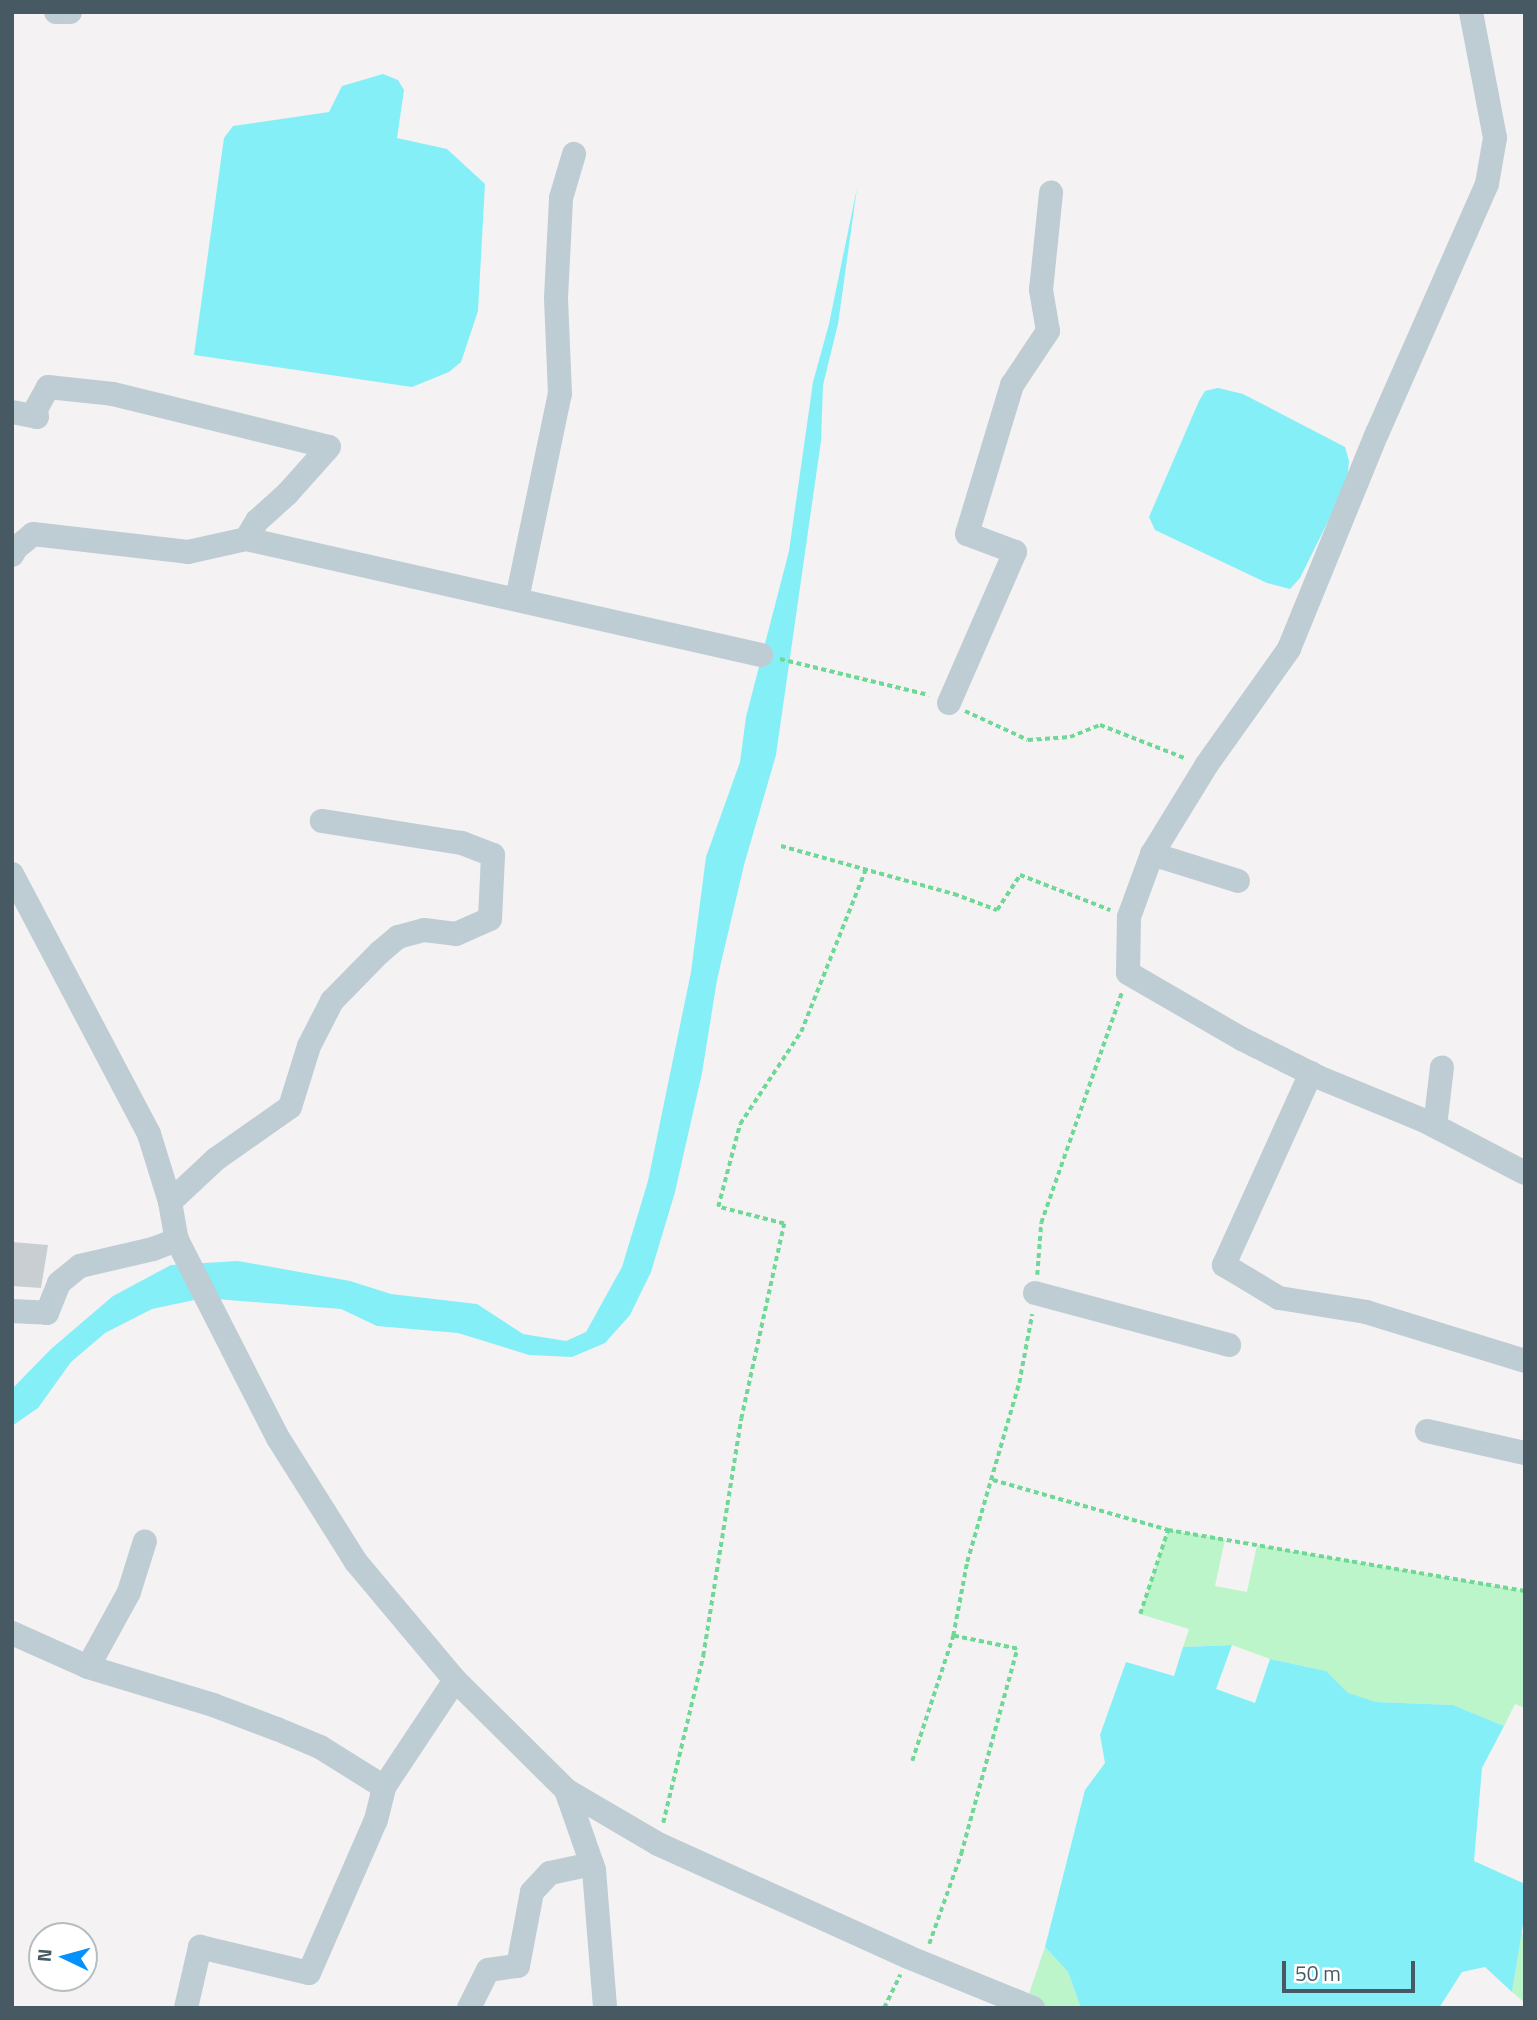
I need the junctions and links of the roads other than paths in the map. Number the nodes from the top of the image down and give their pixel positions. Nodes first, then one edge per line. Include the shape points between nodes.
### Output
1 (56, 12) edge
2 (70, 12) edge
3 (1471, 12) edge
4 (574, 154) dead end
5 (1051, 193) dead end
6 (12, 412) edge
7 (246, 540) junction
8 (12, 555) edge
9 (517, 599) junction
10 (761, 655) dead end
11 (948, 703) dead end
12 (322, 821) dead end
13 (1152, 854) junction
14 (12, 874) edge
15 (1238, 881) dead end
16 (1442, 1067) dead end
17 (1311, 1073) junction
18 (1435, 1126) junction
19 (1525, 1173) edge
20 (170, 1202) junction
21 (177, 1240) junction
22 (1035, 1293) road end
23 (12, 1311) edge
24 (1229, 1345) dead end
25 (1525, 1362) edge
26 (1427, 1431) dead end
27 (1525, 1453) edge
28 (145, 1541) dead end
29 (12, 1633) edge
30 (88, 1667) junction
31 (455, 1680) junction
32 (384, 1787) junction
33 (566, 1790) junction
34 (592, 1864) junction
35 (186, 2008) edge
36 (469, 2008) edge
37 (604, 2008) edge
38 (1033, 2008) edge

1 - 2 street
3 - 13 street via 1495,138 1487,184 1289,649 1206,766
4 - 9 street via 561,198 556,298 560,394
5 - 11 street via 1041,290 1048,331 1013,385 967,534 1015,552
6 - 7 street via 37,417 36,409 48,387 113,394 329,447 257,521
7 - 8 street via 188,552 33,534
7 - 9 street
9 - 10 street
12 - 20 street via 461,843 493,855 490,919 456,934 424,930 398,937 379,953 332,1002 309,1046 290,1107 216,1159
13 - 15 street
13 - 17 street via 1129,917 1128,974
14 - 20 street via 149,1134
16 - 18 street
17 - 18 street
17 - 25 street via 1224,1265 1279,1298 1366,1312
18 - 19 street
20 - 21 street
21 - 23 street via 80,1266 59,1283 47,1313
21 - 31 street via 278,1438 356,1562
22 - 24 street
26 - 27 street
28 - 30 street via 129,1592
29 - 30 street
30 - 32 street via 277,1729 320,1747
31 - 32 street
31 - 33 street
32 - 35 street via 376,1820 309,1973 200,1947
33 - 34 street
33 - 38 street via 658,1844
34 - 36 street via 550,1873 532,1892 518,1966 488,1969
34 - 37 street

